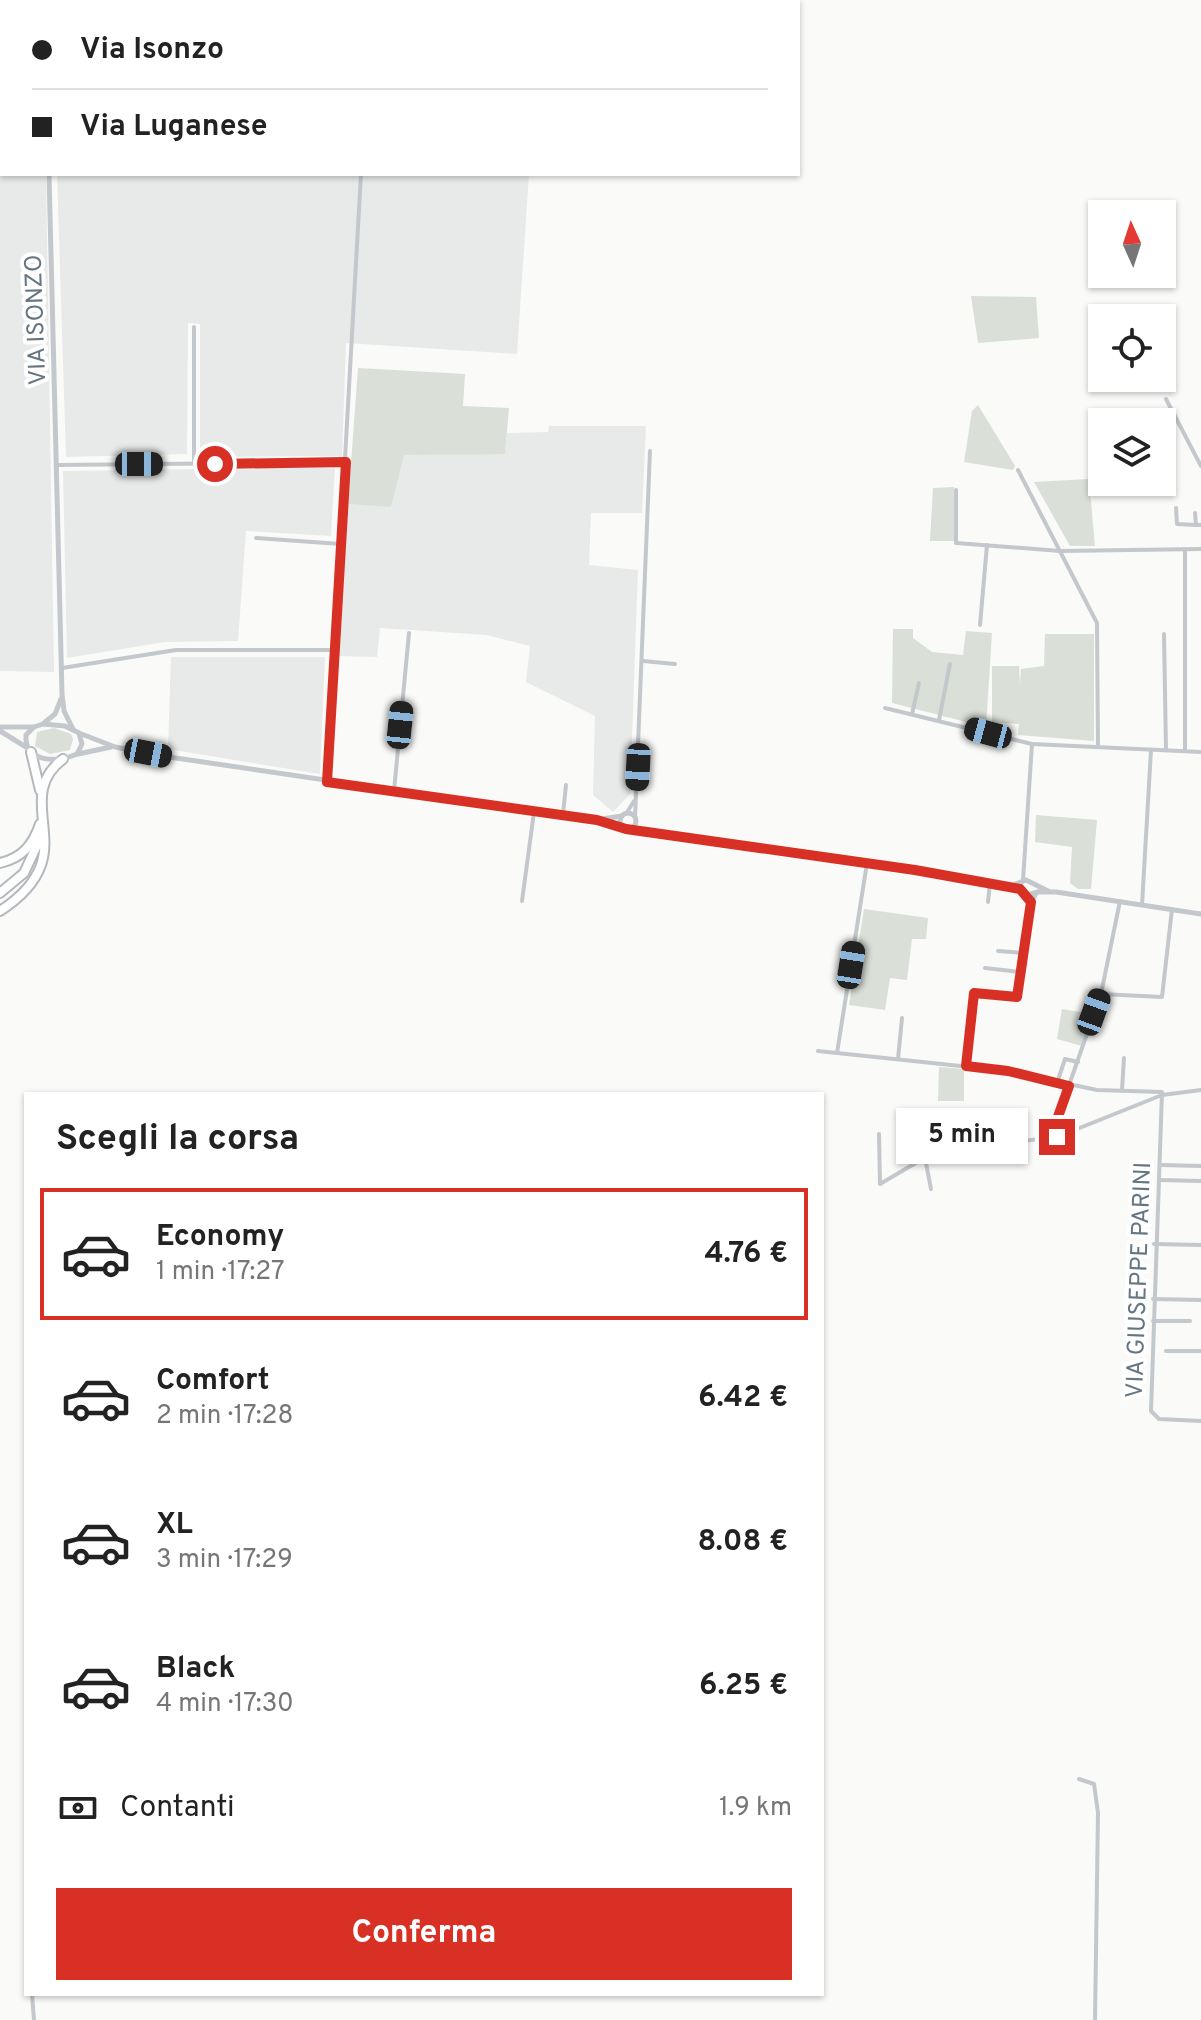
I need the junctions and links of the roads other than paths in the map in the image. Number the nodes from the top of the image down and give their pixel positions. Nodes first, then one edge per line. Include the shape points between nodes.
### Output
1 (49, 176) edge
2 (361, 176) edge
3 (194, 327) dead end
4 (1166, 399) dead end
5 (650, 451) dead end
6 (346, 462) junction
7 (194, 464) junction
8 (57, 465) junction
9 (1201, 466) edge
10 (1018, 470) dead end
11 (956, 490) dead end
12 (1176, 508) dead end
13 (1195, 513) dead end
14 (1198, 525) edge
15 (256, 538) dead end
16 (341, 544) junction
17 (987, 545) junction
18 (1201, 549) edge
19 (1060, 551) junction
20 (1185, 551) junction
21 (980, 625) dead end
22 (409, 633) dead end
23 (1164, 634) dead end
24 (334, 650) junction
25 (643, 661) junction
26 (675, 664) dead end
27 (950, 664) dead end
28 (62, 668) junction
29 (919, 683) dead end
30 (62, 694) junction
31 (885, 708) dead end
32 (912, 714) junction
33 (939, 720) junction
34 (43, 724) junction
35 (34, 727) junction
36 (0, 729) edge
37 (76, 731) junction
38 (1032, 744) junction
39 (115, 747) junction
40 (1098, 747) junction
41 (1151, 750) junction
42 (1166, 750) junction
43 (30, 751) junction
44 (1185, 751) junction
45 (1201, 752) edge
46 (77, 754) junction
47 (63, 759) junction
48 (327, 782) junction
49 (566, 785) dead end
50 (394, 791) junction
51 (42, 799) junction
52 (635, 799) junction
53 (534, 812) junction
54 (624, 815) junction
55 (563, 816) junction
56 (42, 819) junction
57 (635, 819) junction
58 (597, 820) junction
59 (622, 827) junction
60 (632, 828) junction
61 (42, 830) junction
62 (650, 831) junction
63 (0, 863) edge
64 (867, 863) junction
65 (1025, 873) junction
66 (1031, 881) junction
67 (990, 883) junction
68 (1021, 884) junction
69 (1037, 891) junction
70 (0, 893) edge
71 (1027, 895) junction
72 (522, 901) dead end
73 (1120, 901) junction
74 (988, 902) dead end
75 (1031, 902) junction
76 (1142, 905) junction
77 (1172, 909) junction
78 (0, 911) edge
79 (1201, 914) edge
80 (998, 951) dead end
81 (1023, 953) junction
82 (985, 968) dead end
83 (1020, 972) junction
84 (1101, 994) junction
85 (902, 1018) dead end
86 (818, 1051) dead end
87 (837, 1053) junction
88 (1124, 1058) dead end
89 (898, 1059) junction
90 (1078, 1062) junction
91 (966, 1066) junction
92 (1057, 1083) junction
93 (1069, 1086) junction
94 (1122, 1090) junction
95 (1201, 1090) edge
96 (1162, 1095) junction
97 (914, 1123) dead end
98 (879, 1134) dead end
99 (1057, 1137) junction
100 (925, 1158) junction
101 (913, 1165) junction
102 (1160, 1165) junction
103 (1201, 1166) edge
104 (1159, 1180) junction
105 (1201, 1181) edge
106 (931, 1189) dead end
107 (1154, 1244) junction
108 (1201, 1245) edge
109 (1153, 1299) junction
110 (1201, 1300) edge
111 (1153, 1321) junction
112 (1190, 1321) dead end
113 (1166, 1351) dead end
114 (1201, 1351) edge
115 (1201, 1421) edge
116 (1079, 1779) dead end
117 (32, 1996) edge
118 (34, 2020) edge
119 (1095, 2020) edge

1 - 8 street, VIA ISONZO
2 - 6 street
3 - 7 street
4 - 9 street
5 - 25 street
6 - 7 street
6 - 16 street
7 - 8 street
8 - 28 street, VIA ISONZO
10 - 19 street
11 - 17 street via 956,543
12 - 14 street via 1177,524
13 - 14 street
15 - 16 street
16 - 24 street
17 - 19 street
17 - 21 street
18 - 20 street
19 - 20 street
19 - 40 street via 1097,623
20 - 44 street
22 - 50 street
23 - 42 street
24 - 28 street via 176,650
24 - 48 street
25 - 26 street
25 - 52 street
27 - 33 street
28 - 30 street, VIA ISONZO
29 - 32 street
30 - 34 street via 55,714
30 - 37 street, VIA ISONZO via 64,711
31 - 32 street
32 - 33 street
33 - 38 street
34 - 35 street
34 - 37 street
35 - 36 street
35 - 43 street via 26,735
36 - 43 street
37 - 39 street
37 - 46 street via 82,744
38 - 40 street
38 - 65 street
39 - 46 street
39 - 48 street
40 - 41 street
41 - 42 street
41 - 76 street
42 - 44 street
43 - 47 street via 44,759
43 - 51 highway
44 - 45 street
46 - 47 street
47 - 51 highway via 48,773
48 - 50 street
49 - 55 street
50 - 53 street
51 - 56 highway
52 - 54 street
52 - 57 street
53 - 55 street
53 - 72 street
54 - 57 street
54 - 58 street
54 - 59 street
55 - 58 street
56 - 61 highway
56 - 63 highway via 28,849
57 - 60 street
57 - 62 street
58 - 59 street
59 - 60 street
60 - 62 street
61 - 70 highway via 31,865
61 - 78 highway via 40,868 24,892
62 - 64 street
64 - 67 street
64 - 87 street
65 - 66 street
65 - 68 street
66 - 68 street
66 - 69 street
67 - 68 street
67 - 74 street
68 - 71 street
69 - 71 street
69 - 73 street
69 - 75 street
71 - 75 street
73 - 76 street
73 - 84 street
75 - 81 street
76 - 77 street
77 - 79 street
77 - 84 street via 1162,997
80 - 81 street
81 - 83 street
82 - 83 street
83 - 91 street via 1017,997 974,993
84 - 90 street
85 - 89 street
86 - 87 street
87 - 89 street
88 - 94 street
89 - 91 street
90 - 92 street via 1065,1059
90 - 93 street
91 - 92 street
92 - 93 street
93 - 94 street
93 - 99 street via 1055,1125
94 - 96 street
95 - 96 street
96 - 99 street
96 - 102 street, VIA GIUSEPPE PARINI
97 - 101 street
98 - 101 street via 880,1184
99 - 100 street via 936,1151
100 - 101 street
100 - 106 street
102 - 103 street
102 - 104 street, VIA GIUSEPPE PARINI
104 - 105 street
104 - 107 street, VIA GIUSEPPE PARINI
107 - 108 street
107 - 109 street, VIA GIUSEPPE PARINI
109 - 110 street
109 - 111 street, VIA GIUSEPPE PARINI
111 - 112 street
111 - 115 street, VIA GIUSEPPE PARINI via 1152,1415
113 - 114 street
116 - 119 street via 1094,1784 1098,1813
117 - 118 street

